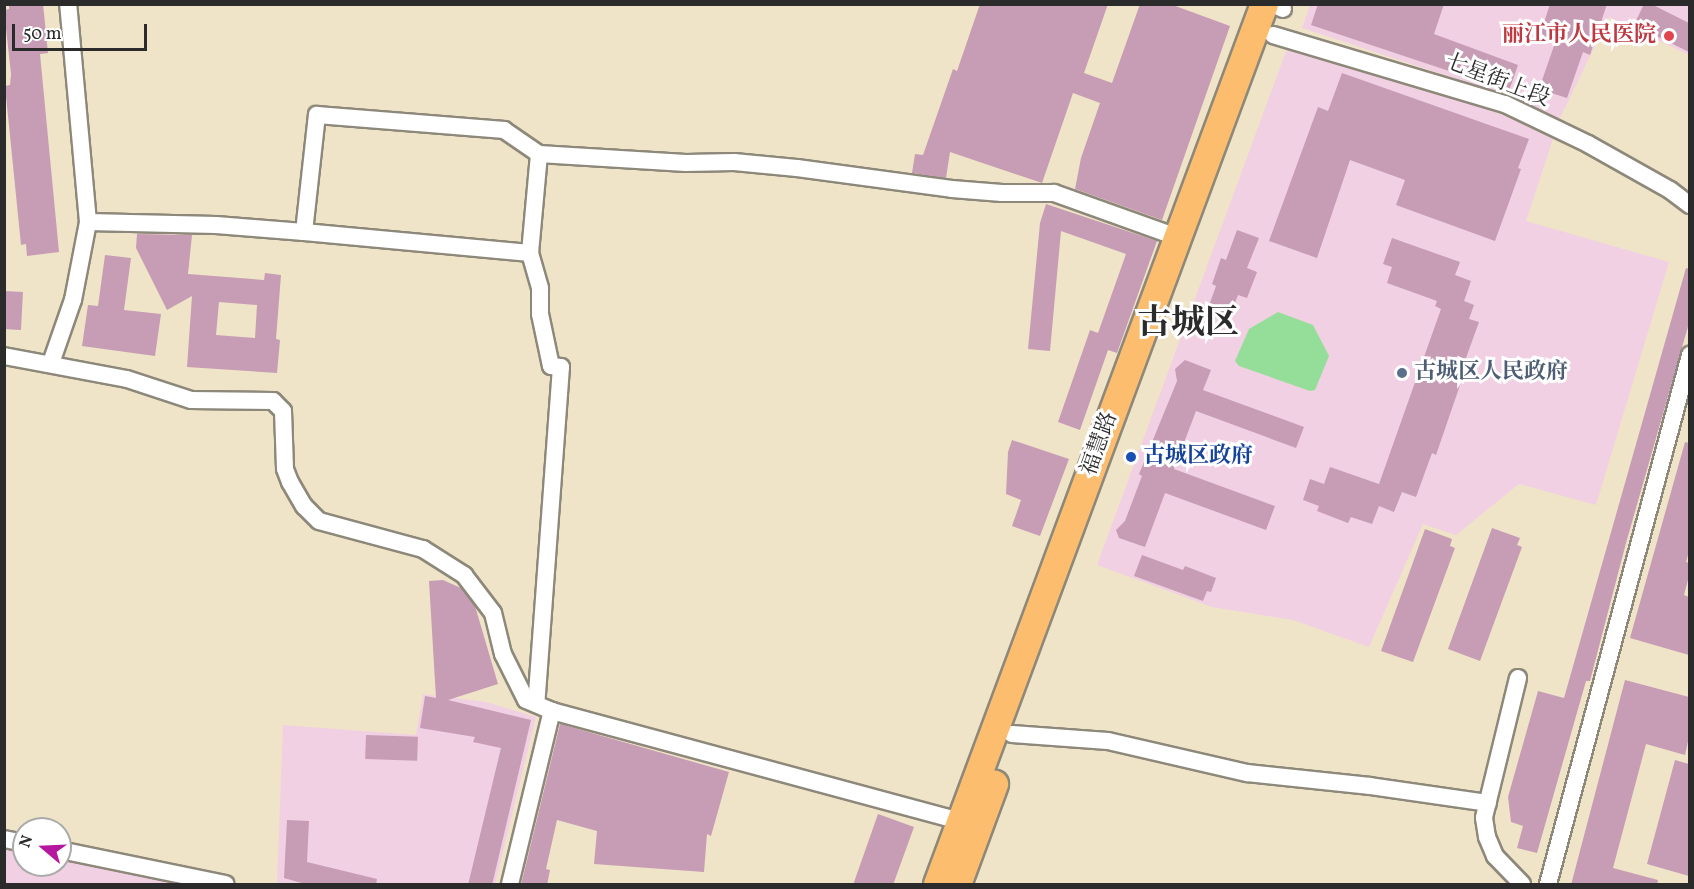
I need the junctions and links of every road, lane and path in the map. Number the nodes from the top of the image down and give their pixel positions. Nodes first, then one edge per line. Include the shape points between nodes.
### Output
1 (68, 4) edge
2 (1276, 6) edge
3 (1273, 35) junction
4 (539, 154) junction
5 (1689, 205) edge
6 (88, 222) junction
7 (304, 232) junction
8 (1177, 237) junction
9 (530, 253) junction
10 (1689, 355) edge
11 (4, 356) edge
12 (51, 363) junction
13 (1518, 678) dead end
14 (536, 704) junction
15 (552, 711) junction
16 (1012, 734) junction
17 (1488, 803) junction
18 (960, 821) junction
19 (72, 853) edge
20 (1548, 884) edge
21 (226, 885) edge
22 (510, 885) edge
23 (937, 885) edge
24 (957, 885) edge
25 (1522, 885) edge

1 - 6 street
2 - 3 main road, 福慧路
2 - 8 main road, 福慧路
3 - 5 street, 七星街上段 via 1505,104 1588,144 1670,190
3 - 16 main road, 福慧路
4 - 7 street via 504,130 317,115
4 - 8 street via 734,162 952,189 1054,193
4 - 9 street
6 - 7 street
6 - 12 street via 73,300
7 - 9 street
8 - 18 main road, 福慧路
9 - 14 street via 540,289 540,314 551,366 561,367
10 - 20 street
11 - 12 street
12 - 14 street via 127,379 191,400 273,401 283,411 285,469 304,506 319,521 423,549 464,574 493,613 503,654 526,700
13 - 17 street
14 - 15 street
15 - 18 street
15 - 22 street
16 - 17 street via 1108,741 1247,773
16 - 24 main road, 福慧路
17 - 25 street via 1484,818 1490,847
18 - 23 main road, 福慧路
19 - 21 street

